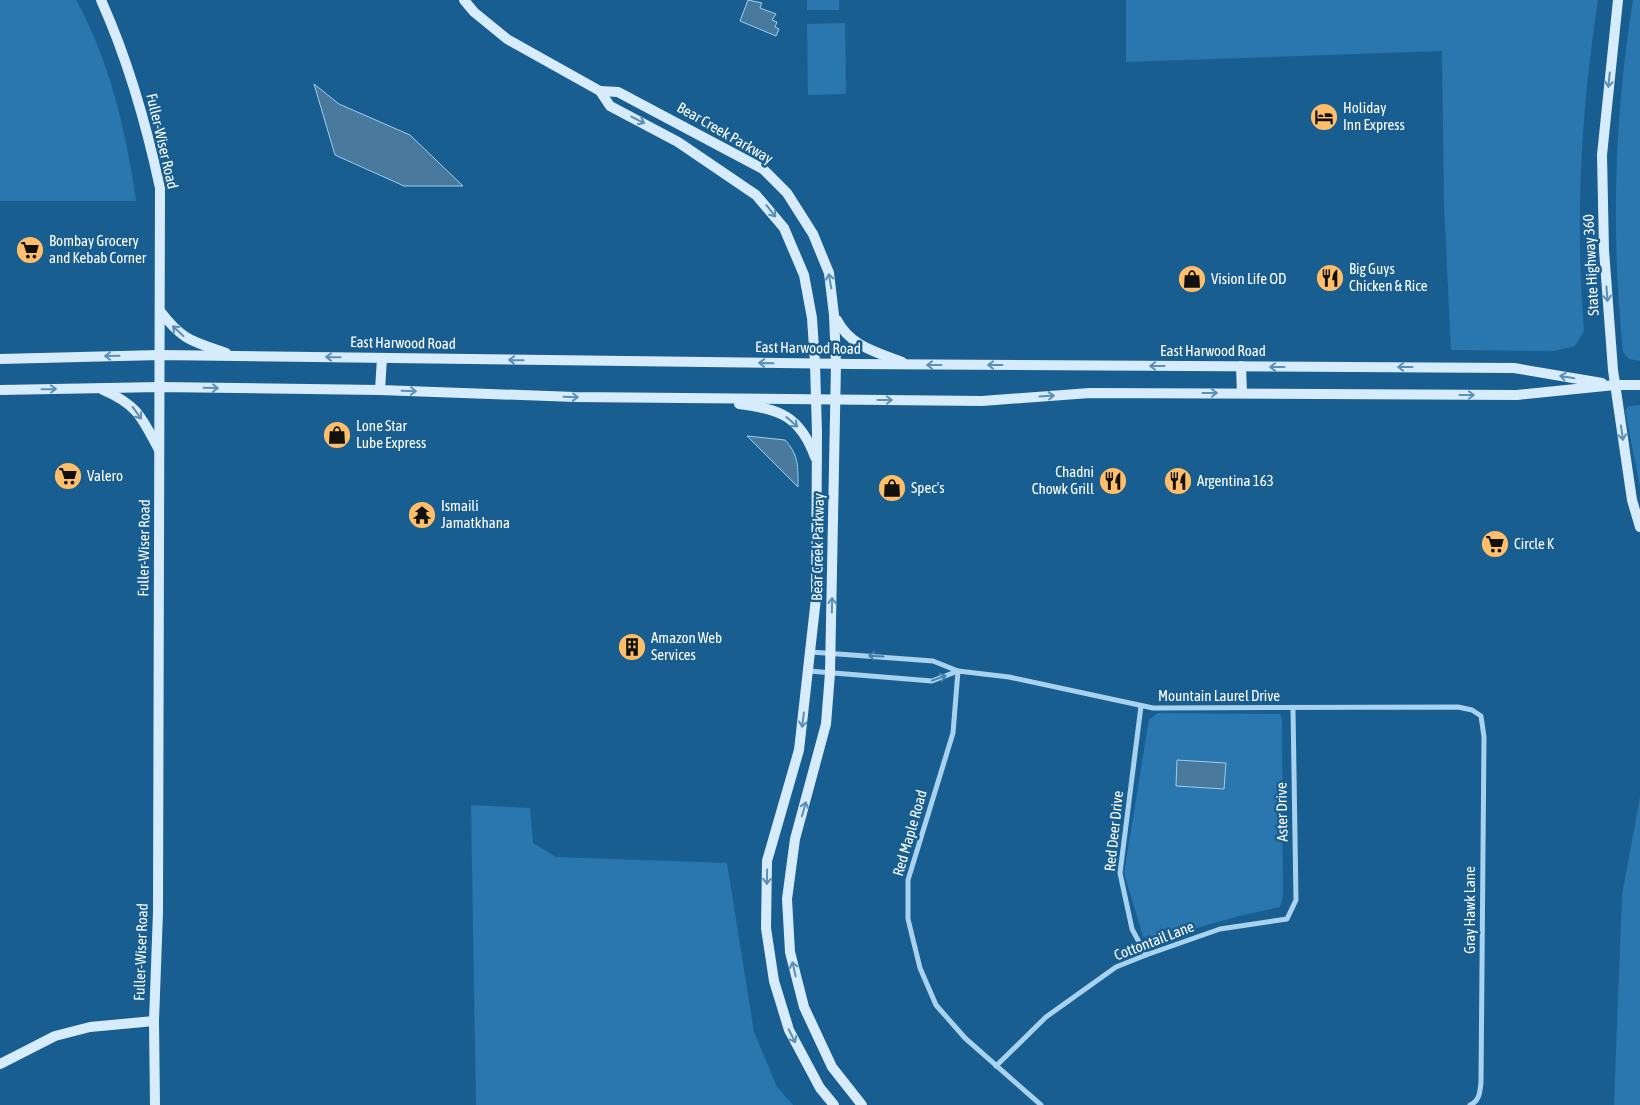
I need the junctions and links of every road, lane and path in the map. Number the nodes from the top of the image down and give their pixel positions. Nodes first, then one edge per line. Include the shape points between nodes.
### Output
1 (101, 0) edge
2 (464, 0) edge
3 (1618, 0) edge
4 (600, 91) junction
5 (160, 311) junction
6 (834, 315) junction
7 (160, 355) junction
8 (234, 356) junction
9 (382, 358) junction
10 (0, 359) edge
11 (815, 363) junction
12 (836, 364) junction
13 (910, 364) junction
14 (1241, 366) junction
15 (1615, 385) junction
16 (1640, 385) edge
17 (160, 387) junction
18 (100, 389) junction
19 (0, 390) edge
20 (380, 390) junction
21 (1242, 393) junction
22 (696, 398) junction
23 (816, 399) junction
24 (836, 399) junction
25 (160, 452) junction
26 (817, 463) junction
27 (1640, 527) edge
28 (811, 652) junction
29 (831, 654) junction
30 (809, 671) junction
31 (958, 671) junction
32 (830, 673) junction
33 (1142, 706) junction
34 (1293, 709) junction
35 (1481, 716) joint
36 (1292, 913) joint
37 (1146, 954) junction
38 (154, 1021) junction
39 (0, 1064) edge
40 (996, 1066) junction
41 (1472, 1104) edge
42 (155, 1105) edge
43 (834, 1105) edge
44 (862, 1105) edge
45 (1041, 1105) edge

1 - 5 main road, Fuller-Wiser Road via 130,75 149,136 160,188
2 - 4 main road, Bear Creek Parkway via 508,39
3 -> 15 main road, State Highway 360 via 1602,155 1604,250
6 -> 4 main road, Bear Creek Parkway via 828,273 813,234 786,193 763,170 618,92
4 -> 11 main road, Bear Creek Parkway via 610,106 678,142 766,205 784,228 804,274 812,318
5 - 7 main road, Fuller-Wiser Road
8 -> 5 main road via 178,333
6 - 12 main road, Bear Creek Parkway
6 - 13 main road via 855,343
7 - 8 main road, East Harwood Road
7 -> 10 main road, East Harwood Road
7 - 17 main road, Fuller-Wiser Road
9 -> 8 main road, East Harwood Road
11 -> 9 main road, East Harwood Road
9 - 20 main road
11 - 12 main road, East Harwood Road
11 - 23 main road, Bear Creek Parkway
12 - 13 main road, East Harwood Road
12 - 24 main road, Bear Creek Parkway
14 -> 13 main road, East Harwood Road
15 -> 14 main road, East Harwood Road via 1514,368
14 - 21 main road
15 - 16 main road, East Harwood Road
21 -> 15 main road, East Harwood Road via 1517,394
15 -> 27 main road, State Highway 360 via 1632,500
17 - 18 main road, East Harwood Road
17 -> 20 main road, East Harwood Road
17 - 25 main road, Fuller-Wiser Road
19 -> 18 main road, East Harwood Road
18 -> 25 main road via 134,407
20 -> 22 main road, East Harwood Road
24 -> 21 main road, East Harwood Road via 982,401 1090,393
22 - 23 main road, East Harwood Road
22 -> 26 main road via 782,413 808,436
23 - 24 main road, East Harwood Road
23 - 26 main road, Bear Creek Parkway
29 -> 24 main road, Bear Creek Parkway
25 - 38 main road, Fuller-Wiser Road via 158,904
26 - 28 main road, Bear Creek Parkway via 816,598
28 - 29 street, Mountain Laurel Drive
28 - 30 main road, Bear Creek Parkway
31 -> 29 street, Mountain Laurel Drive via 934,661
29 - 32 main road, Bear Creek Parkway
30 - 32 street, Mountain Laurel Drive
30 -> 43 main road, Bear Creek Parkway via 800,750 767,861 766,928 774,981 789,1030 820,1088
32 -> 31 street, Mountain Laurel Drive via 932,681
31 - 33 street, Mountain Laurel Drive via 1009,677
31 - 40 street, Red Maple Road via 953,733 908,880 908,919 920,968 936,1005
44 -> 32 main road, Bear Creek Parkway via 832,1067 808,1016 790,952 788,899 795,839 826,724
33 - 34 street, Mountain Laurel Drive
33 - 37 street, Red Deer Drive via 1120,873 1132,929
34 - 35 street, Mountain Laurel Drive via 1458,708 1472,710
34 - 36 street, Aster Drive via 1296,900
35 - 41 street, Gray Hawk Lane via 1484,726 1482,1082 1480,1095
36 - 37 street, Cottontail Lane via 1287,919 1220,929
37 - 40 street, Cottontail Lane via 1116,967 1082,990 1046,1017
38 - 39 main road via 90,1027 55,1036
38 - 42 main road, Fuller-Wiser Road
40 - 45 street, Red Maple Road

